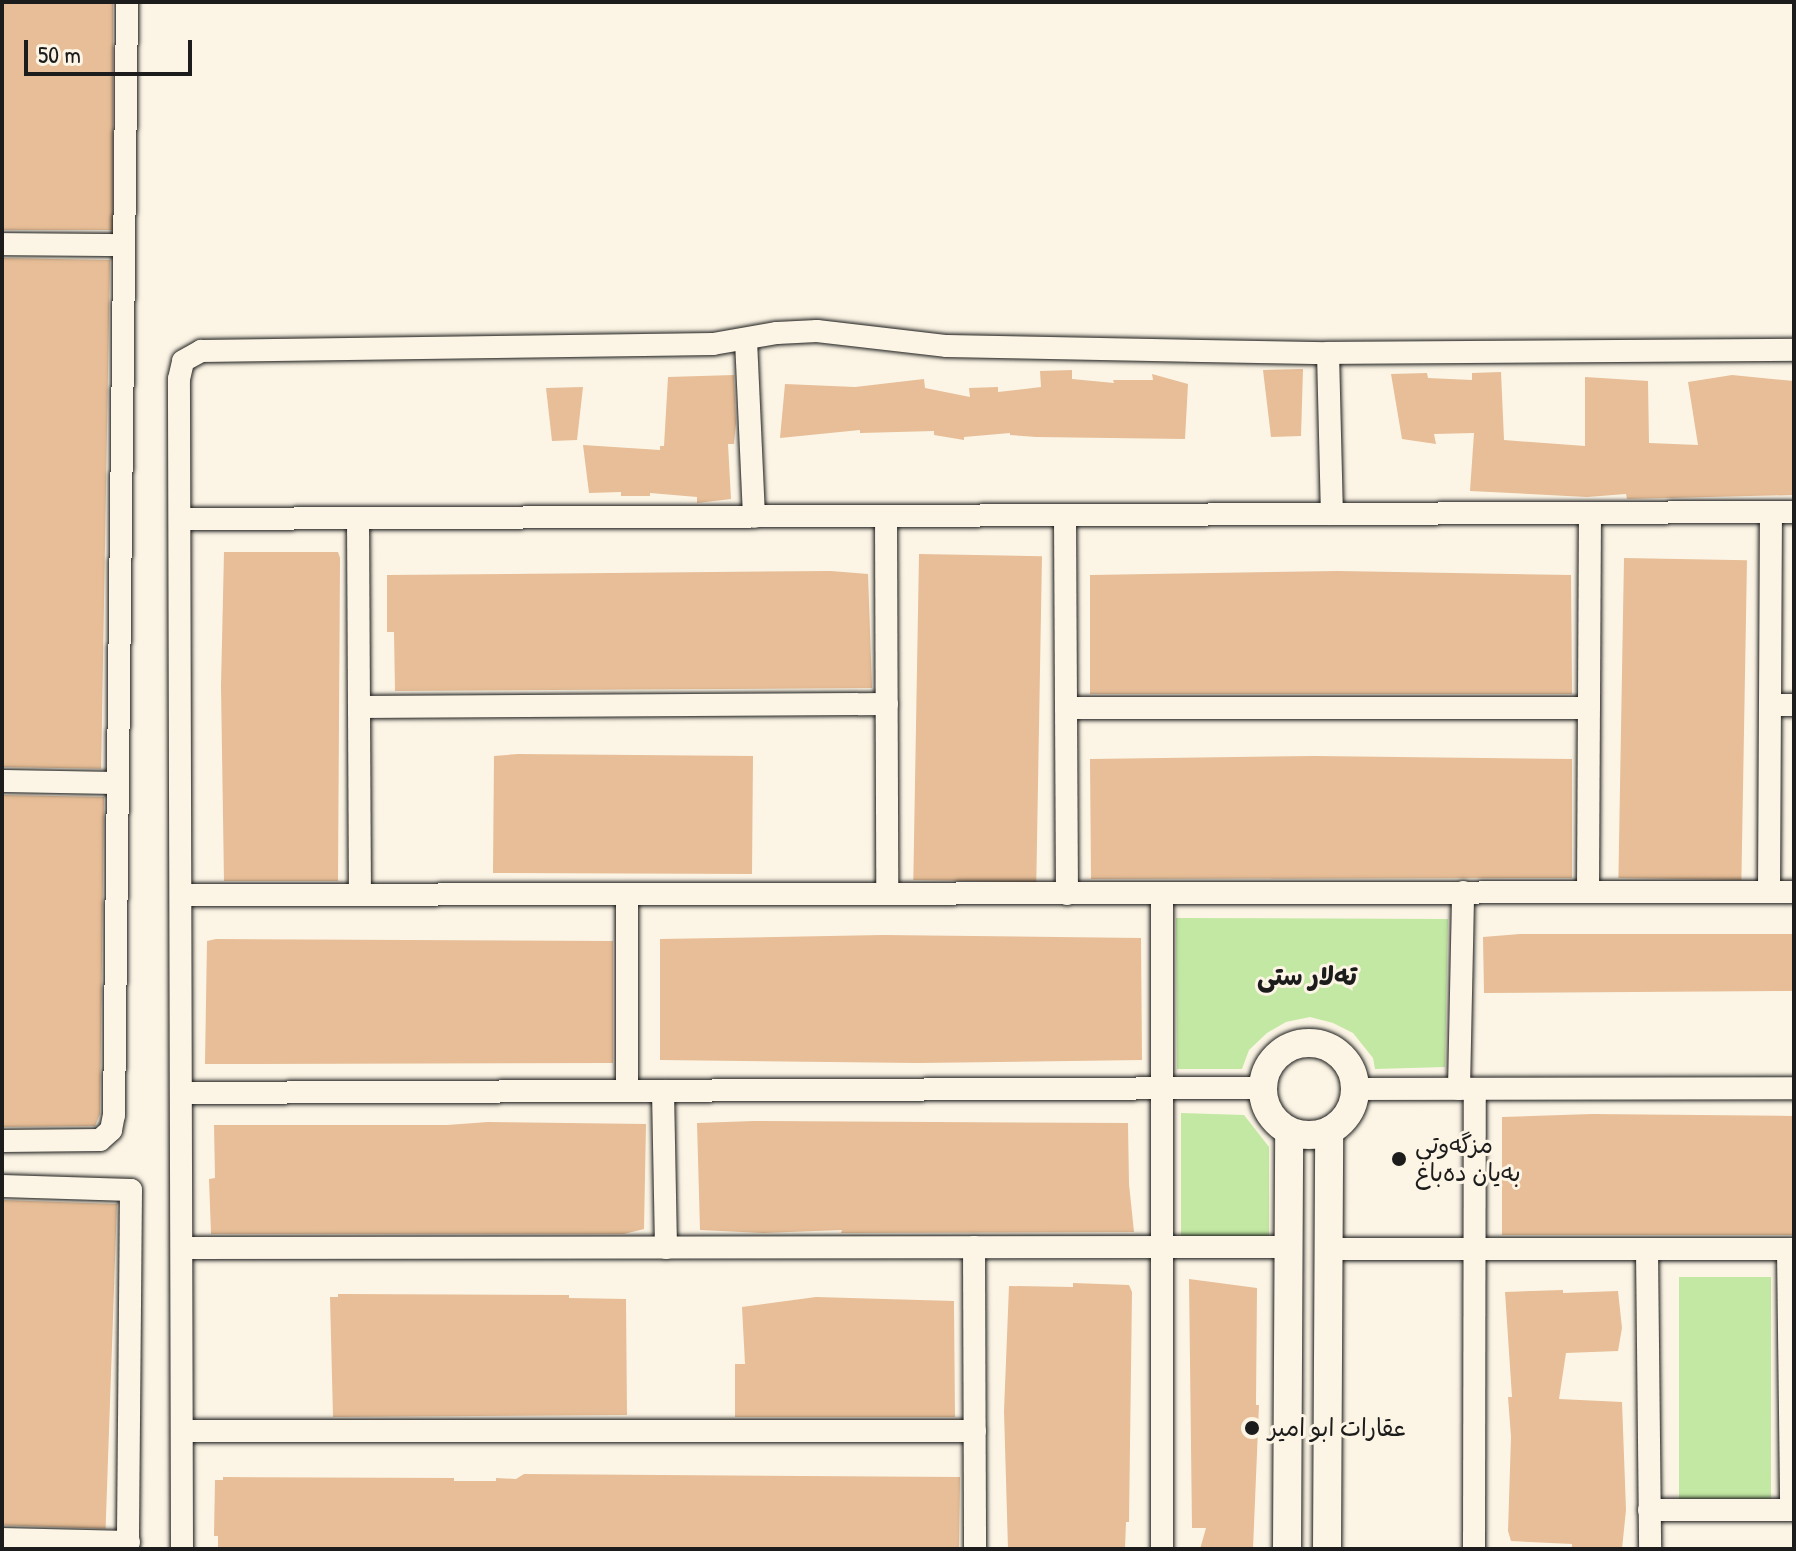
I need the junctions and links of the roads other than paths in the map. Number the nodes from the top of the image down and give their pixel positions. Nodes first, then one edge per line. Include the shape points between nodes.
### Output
1 (127, 2) edge
2 (2, 244) edge
3 (124, 245) junction
4 (746, 340) junction
5 (1794, 350) edge
6 (1328, 353) junction
7 (1771, 512) junction
8 (1794, 512) edge
9 (1590, 513) junction
10 (1332, 514) junction
11 (1065, 515) junction
12 (886, 516) junction
13 (754, 517) junction
14 (358, 518) junction
15 (180, 519) junction
16 (887, 704) junction
17 (1770, 705) junction
18 (1794, 705) edge
19 (359, 707) junction
20 (1066, 708) junction
21 (1589, 708) junction
22 (2, 781) edge
23 (118, 783) junction
24 (1463, 892) junction
25 (1588, 892) junction
26 (1769, 892) junction
27 (1794, 892) edge
28 (1162, 893) junction
29 (627, 894) junction
30 (887, 894) junction
31 (1067, 894) junction
32 (181, 895) junction
33 (360, 895) junction
34 (1262, 1088) junction
35 (1794, 1088) edge
36 (1161, 1089) junction
37 (1356, 1089) junction
38 (1467, 1089) junction
39 (627, 1091) junction
40 (663, 1091) junction
41 (182, 1093) junction
42 (1329, 1131) junction
43 (1289, 1132) junction
44 (2, 1141) edge
45 (2, 1186) edge
46 (974, 1247) junction
47 (1161, 1247) junction
48 (1289, 1247) junction
49 (182, 1248) junction
50 (666, 1248) junction
51 (1329, 1249) junction
52 (1475, 1249) junction
53 (1647, 1249) junction
54 (1791, 1249) edge
55 (183, 1431) junction
56 (975, 1431) junction
57 (1649, 1510) junction
58 (1792, 1510) edge
59 (2, 1539) edge
60 (128, 1546) edge
61 (182, 1549) edge
62 (975, 1549) edge
63 (1162, 1549) edge
64 (1287, 1549) edge
65 (1327, 1549) edge
66 (1474, 1549) edge
67 (1650, 1549) edge

1 - 3 street
2 - 3 street
3 - 23 street
4 - 6 street via 817,331 947,346
4 - 13 street
4 - 15 street via 201,351 183,361 179,379
5 - 6 street
6 - 10 street
7 - 8 street
7 - 9 street
7 - 17 street
9 - 10 street
9 - 21 street
10 - 11 street
11 - 12 street
11 - 20 street
12 - 13 street
12 - 16 street
13 - 14 street
14 - 15 street
14 - 19 street
15 - 32 street
16 - 19 street
16 - 30 street
17 - 18 street
17 - 26 street
19 - 33 street
20 - 21 street
20 - 31 street
21 - 25 street
22 - 23 street
23 - 44 street via 111,1130 100,1140
24 - 25 street
24 - 28 street
24 - 38 street
25 - 26 street
26 - 27 street
28 - 31 street
28 - 36 street
29 - 30 street
29 - 33 street
29 - 39 street
30 - 31 street
32 - 33 street
32 - 41 street
34 - 36 street
34 - 37 street via 1276,1056 1304,1043 1333,1050 1345,1060
34 - 43 street via 1267,1111
35 - 38 street
36 - 40 street
36 - 47 street
37 - 38 street
37 - 42 street via 1345,1118
38 - 52 street
39 - 40 street
39 - 41 street
40 - 50 street
41 - 49 street
42 - 43 street via 1304,1136
42 - 51 street
43 - 48 street
45 - 60 street via 131,1190
46 - 47 street
46 - 50 street
46 - 56 street
47 - 48 street
47 - 63 street
48 - 64 street
49 - 50 street
49 - 55 street
51 - 52 street
51 - 65 street
52 - 53 street
52 - 66 street
53 - 54 street
53 - 57 street
54 - 58 street
55 - 56 street
55 - 61 street
56 - 62 street
57 - 58 street
57 - 67 street
59 - 60 street

